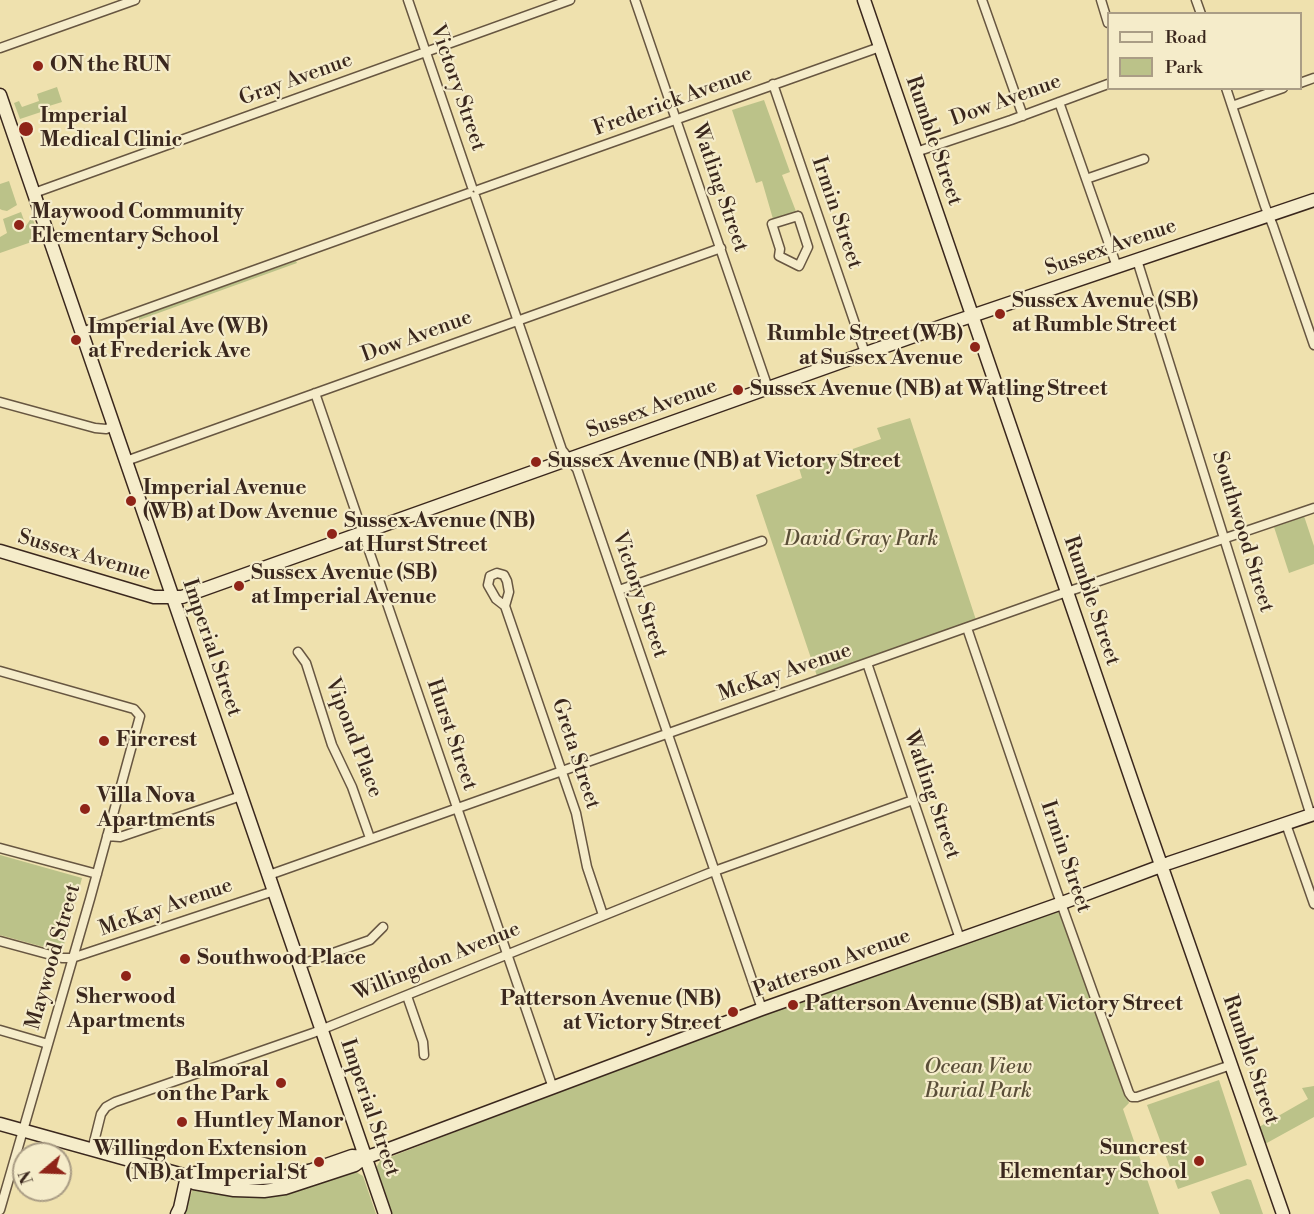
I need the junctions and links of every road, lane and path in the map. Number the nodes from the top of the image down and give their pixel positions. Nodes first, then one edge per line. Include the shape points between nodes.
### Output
1 (135, 0) edge
2 (408, 0) edge
3 (570, 0) edge
4 (635, 0) edge
5 (864, 0) edge
6 (982, 0) edge
7 (1101, 0) edge
8 (1107, 20) edge
9 (880, 47) junction
10 (0, 48) edge
11 (426, 52) junction
12 (773, 84) junction
13 (1107, 84) edge
14 (1227, 90) edge
15 (1277, 90) edge
16 (0, 95) edge
17 (1059, 102) junction
18 (1232, 106) junction
19 (1023, 116) junction
20 (677, 120) junction
21 (916, 152) junction
22 (1144, 159) dead end
23 (1086, 179) junction
24 (473, 192) junction
25 (34, 193) junction
26 (1314, 201) edge
27 (1269, 216) junction
28 (721, 248) junction
29 (1137, 260) junction
30 (799, 266) joint
31 (1117, 267) junction
32 (973, 316) junction
33 (519, 321) junction
34 (82, 332) junction
35 (1314, 345) edge
36 (865, 353) junction
37 (768, 388) junction
38 (315, 393) junction
39 (0, 402) edge
40 (114, 426) junction
41 (569, 459) junction
42 (126, 461) junction
43 (1314, 508) edge
44 (363, 533) junction
45 (1225, 539) junction
46 (762, 541) dead end
47 (0, 551) edge
48 (619, 590) junction
49 (1068, 592) junction
50 (173, 597) junction
51 (506, 606) dead end
52 (967, 628) junction
53 (298, 652) dead end
54 (867, 663) junction
55 (0, 671) edge
56 (668, 733) junction
57 (562, 770) junction
58 (241, 796) junction
59 (913, 800) junction
60 (457, 808) junction
61 (1312, 815) edge
62 (1286, 824) junction
63 (107, 836) junction
64 (370, 838) junction
65 (0, 848) edge
66 (1161, 866) junction
67 (715, 870) junction
68 (97, 874) junction
69 (269, 875) junction
70 (274, 891) junction
71 (1062, 903) junction
72 (1314, 904) edge
73 (603, 915) junction
74 (383, 927) dead end
75 (960, 939) junction
76 (0, 940) edge
77 (507, 954) junction
78 (72, 958) junction
79 (299, 965) junction
80 (407, 996) junction
81 (762, 1009) junction
82 (0, 1030) edge
83 (322, 1030) junction
84 (48, 1044) junction
85 (424, 1055) dead end
86 (1231, 1065) junction
87 (553, 1088) junction
88 (0, 1124) edge
89 (22, 1130) junction
90 (92, 1150) junction
91 (365, 1157) junction
92 (187, 1176) junction
93 (0, 1210) edge
94 (177, 1214) edge
95 (385, 1214) edge
96 (1283, 1214) edge

1 - 10 street
2 - 11 street, Victory Street
3 - 11 street, Gray Avenue
4 - 20 street, Watling Street
5 - 9 street, Rumble Street
6 - 19 street
7 - 8 street
9 - 12 street, Frederick Avenue
9 - 21 street, Rumble Street
11 - 24 street, Victory Street
11 - 25 street, Gray Avenue
12 - 20 street, Frederick Avenue
12 - 36 street, Irmin Street
13 - 17 street, Dow Avenue
14 - 18 street
15 - 18 street
16 - 25 street, Imperial Street
17 - 19 street, Dow Avenue
17 - 23 street
18 - 27 street
19 - 21 street, Dow Avenue
20 - 24 street, Frederick Avenue
20 - 28 street, Watling Street
21 - 32 street, Rumble Street
22 - 23 street
23 - 31 street
24 - 33 street, Victory Street
24 - 34 street, Frederick Avenue
25 - 34 street, Imperial Street
26 - 27 street, Sussex Avenue
27 - 29 street, Sussex Avenue
27 - 35 street
28 - 33 street, Dow Avenue
28 - 37 street, Watling Street
29 - 31 street, Sussex Avenue
29 - 45 street, Southwood Street
30 - 30 street via 808,247 798,216 772,224 779,256
31 - 32 street, Sussex Avenue
32 - 36 street, Sussex Avenue
32 - 49 street, Rumble Street
33 - 38 street, Dow Avenue
33 - 41 street, Victory Street via 562,450
34 - 40 street, Imperial Street
36 - 37 street, Sussex Avenue
37 - 41 street, Sussex Avenue
38 - 42 street, Dow Avenue
38 - 44 street, Hurst Street
39 - 40 street via 95,428
40 - 42 street, Imperial Street
41 - 44 street, Sussex Avenue
41 - 48 street, Victory Street via 577,469
42 - 50 street, Imperial Street
43 - 45 street, McKay Avenue
44 - 50 street, Sussex Avenue
44 - 60 street, Hurst Street
45 - 49 street, McKay Avenue
45 - 61 street, Southwood Street
46 - 48 street
47 - 50 street, Sussex Avenue via 154,597
48 - 56 street, Victory Street
49 - 52 street, McKay Avenue
49 - 66 street, Rumble Street
50 - 58 street, Imperial Street
51 - 57 street, Greta Street
52 - 54 street, McKay Avenue
52 - 71 street, Irmin Street
53 - 64 street, Vipond Place via 306,663 332,745
54 - 56 street, McKay Avenue
54 - 59 street, Watling Street
55 - 63 street, Maywood Street via 139,713
56 - 57 street, McKay Avenue
56 - 67 street, Victory Street
57 - 60 street, McKay Avenue
57 - 73 street, Greta Street
58 - 63 street via 120,837
58 - 69 street, Imperial Street
59 - 67 street, Willingdon Avenue
59 - 75 street, Watling Street
60 - 64 street, McKay Avenue
60 - 77 street, Hurst Street
61 - 62 street, Patterson Avenue
62 - 66 street, Patterson Avenue
62 - 72 street
63 - 68 street, Maywood Street
64 - 69 street, McKay Avenue
65 - 68 street
66 - 71 street, Patterson Avenue
66 - 86 street, Rumble Street
67 - 73 street, Willingdon Avenue
67 - 81 street, Victory Street
68 - 78 street, Maywood Street
69 - 70 street, Imperial Street
70 - 78 street, McKay Avenue
70 - 79 street, Imperial Street
71 - 75 street, Patterson Avenue
71 - 86 street, Irmin Street via 1132,1097
73 - 77 street, Willingdon Avenue
74 - 79 street via 370,940
75 - 81 street, Patterson Avenue
76 - 78 street, McKay Avenue
77 - 80 street, Willingdon Avenue
77 - 87 street, Hurst Street
78 - 84 street, Maywood Street
79 - 83 street, Imperial Street
80 - 83 street, Willingdon Avenue
80 - 85 street
81 - 87 street, Patterson Avenue
82 - 84 street
83 - 90 street, Willingdon Avenue via 115,1102 101,1114
83 - 91 street, Imperial Street
84 - 89 street, Maywood Street
86 - 96 street, Rumble Street
87 - 91 street, Patterson Avenue
88 - 89 street
89 - 90 street
89 - 93 street, Maywood Street
90 - 92 street, Patterson Avenue
91 - 92 street, Patterson Avenue via 351,1156 284,1177 236,1179 195,1173
91 - 95 street, Imperial Street
92 - 94 street

